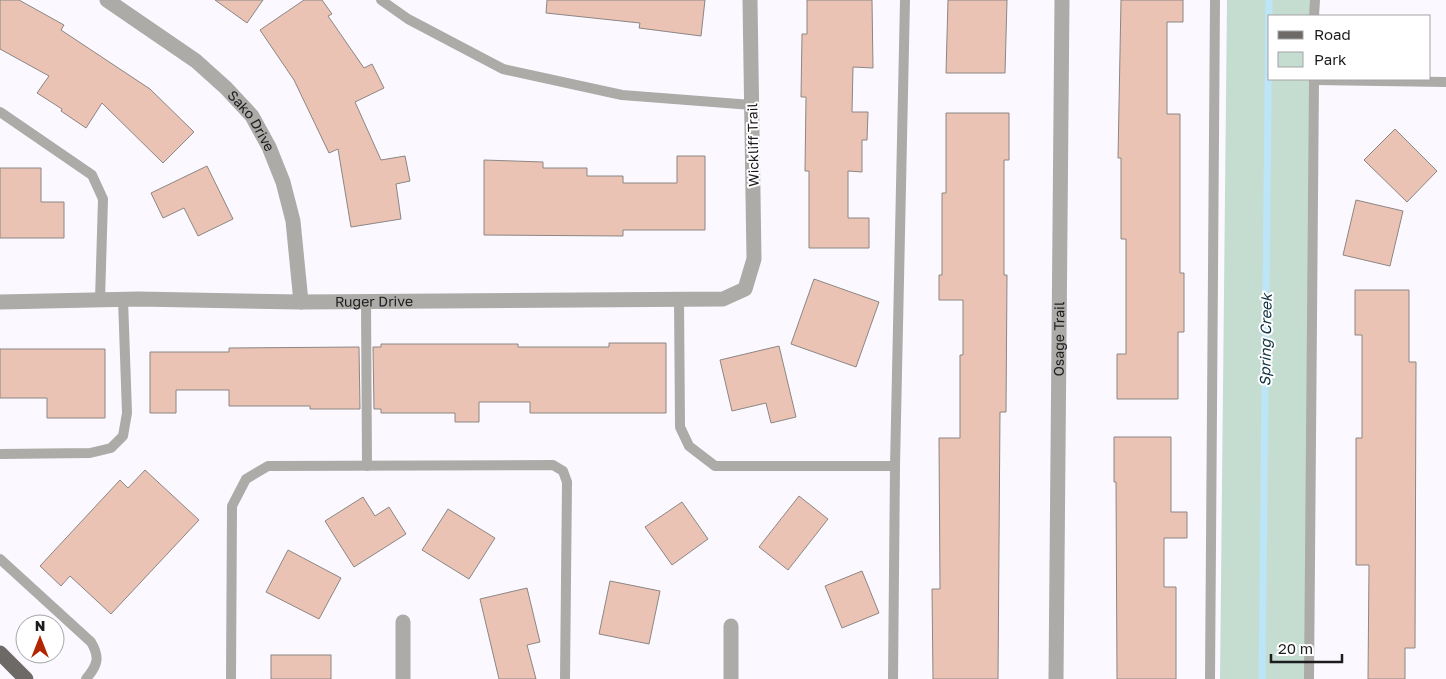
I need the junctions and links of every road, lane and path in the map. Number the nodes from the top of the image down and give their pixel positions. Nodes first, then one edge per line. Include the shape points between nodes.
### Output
1 (107, 0) edge
2 (381, 0) edge
3 (750, 0) edge
4 (905, 0) edge
5 (1062, 0) edge
6 (1215, 0) edge
7 (1314, 0) edge
8 (1314, 15) edge
9 (1314, 80) edge
10 (1358, 80) edge
11 (1446, 82) edge
12 (752, 105) junction
13 (0, 112) edge
14 (745, 289) joint
15 (123, 299) junction
16 (679, 299) junction
17 (100, 300) junction
18 (366, 301) junction
19 (0, 302) edge
20 (301, 302) junction
21 (0, 454) edge
22 (367, 466) junction
23 (895, 466) junction
24 (0, 559) edge
25 (403, 622) dead end
26 (731, 626) dead end
27 (0, 653) edge
28 (26, 679) edge
29 (86, 679) edge
30 (230, 679) edge
31 (403, 679) edge
32 (565, 679) edge
33 (731, 679) edge
34 (893, 679) edge
35 (1056, 679) edge
36 (1210, 679) edge
37 (1309, 679) edge

1 - 20 street, Sako Drive via 196,61 252,116 283,182 293,221
2 - 12 lane via 408,19 503,69 622,96
3 - 12 street, Wickliff Trail
4 - 23 lane
5 - 35 street, Osage Trail
6 - 36 lane
7 - 8 lane
9 - 37 lane
10 - 11 lane
12 - 14 street, Wickliff Trail via 754,259
13 - 17 lane via 92,175 103,199
14 - 16 street, Ruger Drive via 724,299
15 - 17 street, Ruger Drive
15 - 20 street, Ruger Drive
15 - 21 lane via 127,413 123,436 111,448 90,453
16 - 18 street, Ruger Drive
16 - 23 lane via 680,427 689,446 715,466
17 - 19 street, Ruger Drive
18 - 20 street, Ruger Drive
18 - 22 lane
22 - 30 lane via 268,466 246,479 232,506
22 - 32 lane via 553,465 563,471 567,482
23 - 34 lane
24 - 29 lane via 91,642 97,652 96,663
25 - 31 street
26 - 33 street
27 - 28 main road

